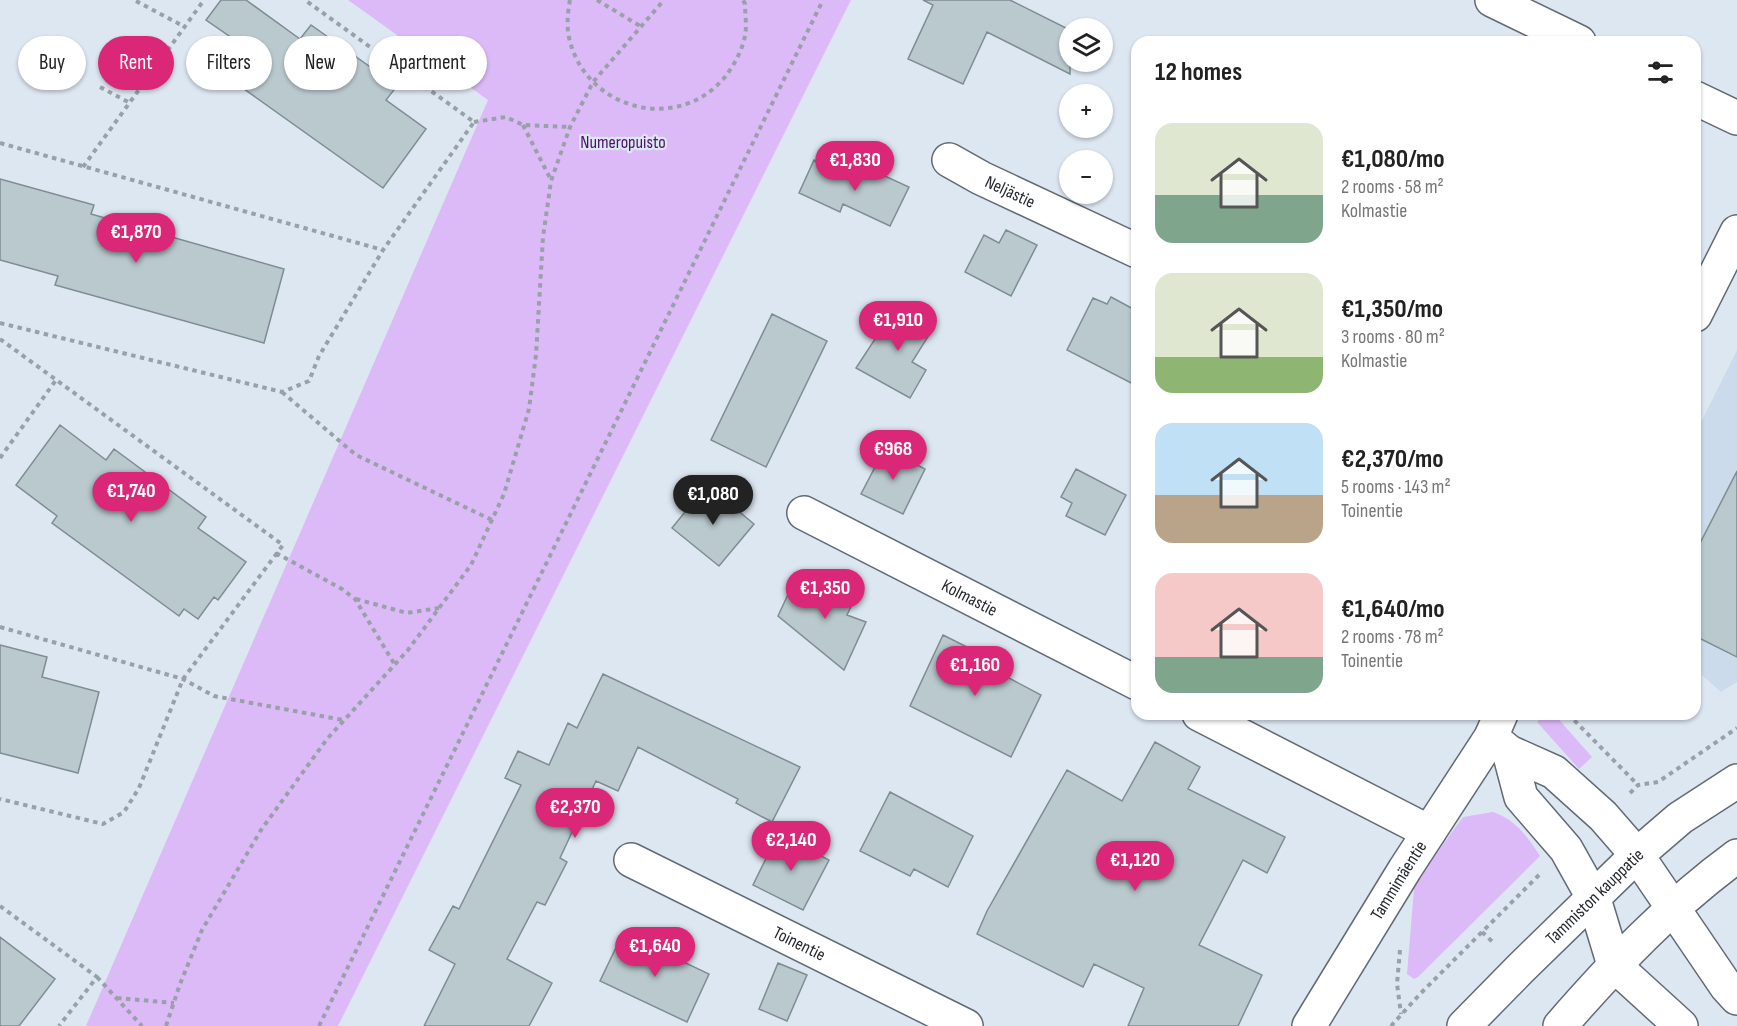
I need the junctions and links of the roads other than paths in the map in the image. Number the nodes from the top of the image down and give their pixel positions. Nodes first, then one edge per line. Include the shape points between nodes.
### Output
1 (1492, 0) edge
2 (1567, 36) edge
3 (1701, 101) edge
4 (1737, 118) edge
5 (949, 160) dead end
6 (1737, 232) edge
7 (1131, 248) edge
8 (1701, 303) edge
9 (804, 513) dead end
10 (1131, 680) edge
11 (1211, 720) edge
12 (1500, 734) edge
13 (1737, 781) edge
14 (1429, 832) junction
15 (1637, 855) junction
16 (1737, 856) edge
17 (631, 860) dead end
18 (1594, 898) junction
19 (1672, 908) junction
20 (1614, 964) junction
21 (1737, 998) edge
22 (966, 1026) edge
23 (1309, 1026) edge
24 (1464, 1026) edge
25 (1560, 1026) edge
26 (1681, 1026) edge

1 - 2 street
3 - 4 street
5 - 7 street, Neljästie
6 - 8 street
9 - 10 street, Kolmastie
11 - 14 street
12 - 14 street, Tammimäentie
12 - 15 street via 1554,772 1603,816
12 - 18 street via 1521,797 1566,849
13 - 15 street, Tammiston kauppatie via 1680,818
14 - 23 street, Tammimäentie
15 - 18 street, Tammiston kauppatie
15 - 19 street
16 - 19 street
17 - 22 street, Toinentie
18 - 20 street
18 - 24 street, Tammiston kauppatie
19 - 20 street
19 - 21 street
20 - 25 street
20 - 26 street

